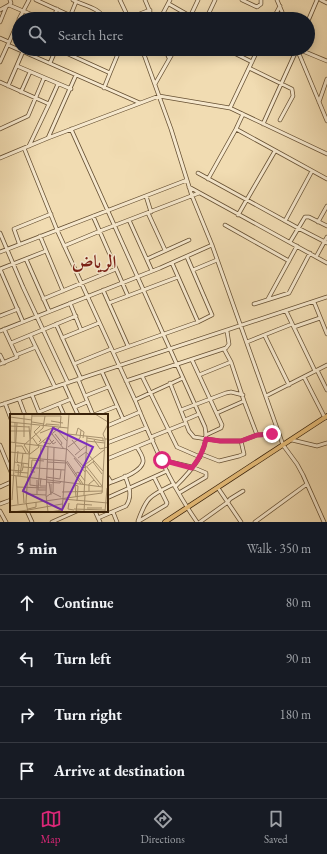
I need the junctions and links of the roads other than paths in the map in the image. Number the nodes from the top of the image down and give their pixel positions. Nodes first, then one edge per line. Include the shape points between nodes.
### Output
1 (10, 0) edge
2 (29, 0) edge
3 (36, 0) edge
4 (120, 0) edge
5 (144, 0) edge
6 (170, 0) edge
7 (198, 0) edge
8 (215, 0) edge
9 (242, 0) edge
10 (261, 0) edge
11 (277, 0) edge
12 (318, 0) edge
13 (321, 0) edge
14 (74, 1) edge
15 (45, 2) edge
16 (327, 3) edge
17 (168, 4) junction
18 (8, 6) junction
19 (280, 6) junction
20 (0, 10) edge
21 (57, 10) joint
22 (150, 10) joint
23 (23, 12) joint
24 (61, 12) edge
25 (71, 12) edge
26 (99, 12) edge
27 (126, 12) edge
28 (145, 12) edge
29 (165, 12) edge
30 (180, 12) edge
31 (192, 12) edge
32 (209, 12) edge
33 (277, 12) edge
34 (282, 12) edge
35 (312, 12) edge
36 (0, 22) edge
37 (12, 36) edge
38 (0, 38) edge
39 (9, 43) junction
40 (12, 44) edge
41 (2, 55) edge
42 (21, 56) edge
43 (36, 56) edge
44 (54, 56) edge
45 (72, 56) edge
46 (117, 56) edge
47 (144, 56) edge
48 (240, 56) edge
49 (255, 56) edge
50 (295, 56) edge
51 (301, 56) edge
52 (315, 56) edge
53 (169, 58) edge
54 (327, 61) edge
55 (0, 62) edge
56 (252, 62) junction
57 (50, 63) junction
58 (17, 66) junction
59 (249, 68) junction
60 (30, 72) junction
61 (110, 73) junction
62 (76, 75) junction
63 (44, 78) junction
64 (327, 79) edge
65 (0, 82) edge
66 (282, 83) junction
67 (58, 84) junction
68 (154, 84) junction
69 (8, 86) junction
70 (104, 88) junction
71 (71, 89) junction
72 (21, 92) junction
73 (159, 96) junction
74 (35, 98) junction
75 (319, 102) junction
76 (140, 103) junction
77 (48, 104) junction
78 (230, 108) junction
79 (243, 114) junction
80 (280, 120) dead end
81 (327, 121) edge
82 (263, 124) junction
83 (0, 128) edge
84 (71, 129) junction
85 (236, 129) junction
86 (48, 138) junction
87 (29, 146) junction
88 (24, 148) junction
89 (275, 151) junction
90 (327, 154) edge
91 (0, 158) edge
92 (312, 171) junction
93 (198, 173) dead end
94 (208, 179) junction
95 (327, 179) edge
96 (187, 180) junction
97 (189, 187) junction
98 (200, 193) junction
99 (146, 196) junction
100 (192, 196) junction
101 (247, 200) junction
102 (327, 206) edge
103 (109, 211) junction
104 (150, 212) junction
105 (51, 214) junction
106 (238, 215) junction
107 (93, 216) junction
108 (129, 220) junction
109 (285, 221) junction
110 (318, 222) junction
111 (115, 225) junction
112 (225, 226) dead end
113 (327, 226) edge
114 (298, 228) junction
115 (57, 230) junction
116 (100, 231) junction
117 (0, 233) edge
118 (40, 236) junction
119 (327, 237) edge
120 (189, 240) dead end
121 (290, 242) junction
122 (326, 242) edge
123 (19, 243) junction
124 (212, 245) junction
125 (64, 246) junction
126 (297, 246) junction
127 (6, 249) junction
128 (165, 250) junction
129 (46, 251) junction
130 (0, 252) edge
131 (310, 253) junction
132 (316, 256) junction
133 (187, 257) junction
134 (26, 259) junction
135 (147, 259) junction
136 (217, 260) junction
137 (289, 261) junction
138 (172, 263) junction
139 (327, 263) edge
140 (13, 264) junction
141 (0, 269) edge
142 (116, 269) junction
143 (193, 270) junction
144 (152, 271) junction
145 (138, 276) junction
146 (178, 278) junction
147 (6, 282) junction
148 (122, 282) junction
149 (0, 284) edge
150 (81, 284) junction
151 (103, 290) junction
152 (144, 290) junction
153 (64, 291) junction
154 (86, 296) junction
155 (128, 296) junction
156 (327, 297) edge
157 (43, 299) junction
158 (268, 300) junction
159 (314, 302) junction
160 (70, 303) junction
161 (109, 303) junction
162 (254, 304) dead end
163 (18, 309) junction
164 (49, 311) junction
165 (286, 311) junction
166 (0, 316) edge
167 (37, 316) junction
168 (76, 316) junction
169 (320, 318) junction
170 (23, 322) junction
171 (198, 322) junction
172 (99, 323) junction
173 (56, 324) junction
174 (241, 326) junction
175 (293, 326) junction
176 (4, 329) junction
177 (43, 330) junction
178 (81, 330) junction
179 (0, 331) edge
180 (227, 331) junction
181 (163, 334) junction
182 (327, 334) edge
183 (30, 335) junction
184 (265, 336) junction
185 (62, 338) junction
186 (247, 342) junction
187 (10, 343) junction
188 (128, 346) junction
189 (36, 347) junction
190 (170, 349) junction
191 (224, 349) junction
192 (112, 350) junction
193 (0, 355) edge
194 (16, 355) junction
195 (192, 360) junction
196 (231, 362) junction
197 (2, 364) edge
198 (74, 364) junction
199 (177, 365) junction
200 (120, 366) junction
201 (327, 366) edge
202 (316, 371) junction
203 (102, 372) junction
204 (199, 375) junction
205 (142, 376) junction
206 (304, 377) junction
207 (183, 378) junction
208 (80, 379) junction
209 (126, 381) junction
210 (68, 383) junction
211 (170, 383) junction
212 (64, 384) junction
213 (288, 384) junction
214 (55, 387) junction
215 (108, 387) junction
216 (327, 390) edge
217 (151, 393) junction
218 (32, 395) junction
219 (243, 395) junction
220 (85, 396) junction
221 (266, 396) junction
222 (19, 399) junction
223 (71, 399) junction
224 (210, 399) junction
225 (135, 400) junction
226 (244, 401) junction
227 (88, 402) junction
228 (5, 403) junction
229 (59, 404) junction
230 (195, 404) junction
231 (0, 405) edge
232 (117, 406) junction
233 (75, 407) junction
234 (181, 410) junction
235 (140, 412) junction
236 (39, 413) edge
237 (217, 413) junction
238 (25, 414) edge
239 (64, 414) edge
240 (78, 414) edge
241 (93, 414) edge
242 (96, 414) edge
243 (199, 414) junction
244 (10, 416) edge
245 (326, 417) edge
246 (123, 419) junction
247 (185, 421) junction
248 (108, 426) edge
249 (146, 428) junction
250 (169, 430) junction
251 (279, 434) junction
252 (257, 435) junction
253 (206, 437) junction
254 (152, 439) junction
255 (292, 440) junction
256 (241, 441) junction
257 (108, 443) edge
258 (327, 443) edge
259 (0, 445) edge
260 (283, 445) junction
261 (137, 447) junction
262 (200, 455) junction
263 (108, 459) edge
264 (162, 460) junction
265 (192, 468) junction
266 (10, 470) edge
267 (167, 471) junction
268 (125, 476) junction
269 (154, 477) junction
270 (10, 482) edge
271 (109, 483) edge
272 (307, 484) junction
273 (175, 486) junction
274 (0, 487) edge
275 (218, 488) junction
276 (130, 489) junction
277 (161, 491) junction
278 (243, 491) dead end
279 (179, 493) junction
280 (108, 498) edge
281 (10, 500) edge
282 (228, 502) junction
283 (0, 504) edge
284 (187, 508) junction
285 (0, 510) edge
286 (27, 512) edge
287 (75, 512) edge
288 (113, 512) junction
289 (5, 520) edge
290 (99, 520) edge
291 (0, 521) edge
292 (138, 521) edge
293 (323, 521) edge
294 (32, 522) edge
295 (52, 522) edge
296 (117, 522) edge
297 (165, 522) edge
298 (199, 522) edge
299 (242, 522) edge
300 (255, 522) edge
301 (319, 522) edge

1 - 18 street
2 - 23 street
3 - 15 street
4 - 27 street
5 - 22 street
6 - 17 street
7 - 31 street
8 - 32 street
9 - 10 street via 258,7
11 - 19 street
12 - 35 street
13 - 16 street
14 - 25 street
14 - 26 street
15 - 21 street
17 - 29 street
17 - 30 street
18 - 20 street
18 - 23 street
18 - 36 street
19 - 33 street
19 - 34 street
21 - 24 street
22 - 28 street
37 - 39 street
38 - 39 street
39 - 40 street
39 - 41 street
41 - 55 street
42 - 58 street
43 - 57 street
44 - 57 street
45 - 61 street
46 - 61 street
47 - 68 street
48 - 56 street
49 - 56 street
50 - 66 street
51 - 75 street
52 - 54 street
53 - 68 street
56 - 59 street
57 - 62 street
58 - 60 street
58 - 69 street
59 - 66 street
59 - 78 street
60 - 63 street
60 - 72 street
61 - 70 street
62 - 70 street
62 - 71 street
63 - 67 street
63 - 74 street
64 - 75 street
65 - 69 street
66 - 80 street via 292,89 293,96
66 - 82 street
67 - 71 street
67 - 77 street
68 - 73 street
69 - 72 street
70 - 76 street
71 - 86 street
72 - 74 street
73 - 76 street
73 - 78 street
73 - 96 street
74 - 77 street
74 - 83 street via 28,116
75 - 81 street
76 - 84 street
77 - 87 street
78 - 79 street
79 - 82 street
79 - 85 street
82 - 90 street
84 - 86 street
84 - 103 street
85 - 89 street
85 - 94 street
86 - 87 street
87 - 88 street
88 - 91 street
88 - 105 street
89 - 92 street
89 - 101 street
92 - 95 street
92 - 109 street
93 - 94 street
94 - 101 street
96 - 97 street
96 - 99 street
97 - 98 street
97 - 100 street
98 - 100 street
98 - 106 street
99 - 103 street
99 - 104 street
100 - 104 street
100 - 124 street
101 - 106 street
101 - 109 street
102 - 110 street
103 - 107 street
103 - 111 street
104 - 108 street
104 - 128 street
105 - 115 street
105 - 123 street via 14,229
106 - 121 street
107 - 115 street
107 - 116 street
108 - 111 street
108 - 135 street
109 - 114 street
110 - 113 street
110 - 114 street via 306,217
111 - 116 street
111 - 145 street
112 - 137 street
114 - 121 street
114 - 122 street
115 - 118 street
115 - 125 street
116 - 125 street
116 - 142 street
117 - 127 street
118 - 123 street
118 - 129 street
119 - 122 street
120 - 128 street
121 - 126 street
122 - 132 street
123 - 127 street
124 - 133 street
124 - 136 street
125 - 150 street
126 - 131 street
126 - 137 street
127 - 130 street
127 - 140 street
128 - 135 street
129 - 134 street
129 - 153 street
131 - 132 street
131 - 158 street via 289,293
132 - 139 street
133 - 138 street
133 - 143 street
134 - 140 street
134 - 157 street
135 - 144 street
136 - 143 street
136 - 174 street
137 - 158 street
138 - 144 street
138 - 146 street
140 - 141 street
140 - 167 street
141 - 147 street
142 - 148 street
142 - 150 street
143 - 171 street via 212,313 210,317
144 - 145 street
145 - 148 street
145 - 152 street
146 - 152 street
146 - 171 street
147 - 149 street
147 - 163 street
148 - 151 street
148 - 155 street
150 - 153 street
150 - 154 street
151 - 154 street
151 - 161 street
152 - 155 street
152 - 181 street
153 - 157 street
154 - 160 street
154 - 172 street
155 - 161 street
156 - 159 street
157 - 164 street
158 - 162 street
159 - 165 street
159 - 169 street
160 - 164 street
160 - 168 street
161 - 188 street
163 - 166 street
163 - 170 street
164 - 167 street
165 - 174 street
165 - 175 street
167 - 170 street
167 - 177 street
168 - 173 street
168 - 178 street
169 - 175 street
169 - 182 street
170 - 176 street
171 - 181 street
172 - 178 street
172 - 192 street
173 - 177 street
173 - 185 street
174 - 180 street
174 - 186 street
175 - 184 street
175 - 202 street
176 - 179 street
176 - 187 street
177 - 183 street
177 - 210 street
178 - 185 street
180 - 190 street
180 - 191 street via 229,344
181 - 188 street
181 - 190 street
183 - 187 street
183 - 189 street
184 - 186 street
184 - 213 street
185 - 198 street
186 - 221 street
187 - 194 street
188 - 192 street
189 - 194 street
189 - 214 street
190 - 199 street
190 - 200 street
191 - 195 street
191 - 196 street
192 - 198 street
192 - 200 street
193 - 197 street
194 - 197 street via 17,357
195 - 199 street
195 - 204 street
196 - 204 street
196 - 219 street
198 - 208 street
199 - 205 street
199 - 207 street
200 - 203 street
200 - 209 street
201 - 202 street
202 - 206 street
202 - 216 street
203 - 208 street
203 - 215 street
204 - 224 street
205 - 209 street
205 - 217 street
206 - 213 street
206 - 245 street
207 - 211 street
207 - 230 street
208 - 210 street
208 - 220 street
209 - 225 street
210 - 212 street
211 - 217 street
211 - 234 street
212 - 214 street
212 - 223 street
213 - 221 street
214 - 218 street
215 - 220 street
215 - 232 street
217 - 225 street
217 - 250 street
218 - 222 street
218 - 236 street
219 - 224 street via 231,392
219 - 226 street
220 - 227 street
221 - 251 street
222 - 228 street
222 - 238 street
223 - 229 street
223 - 233 street
224 - 230 street
224 - 237 street
225 - 235 street
226 - 237 street
226 - 252 street
227 - 233 street
227 - 241 street
228 - 231 street
228 - 244 street
229 - 236 street
229 - 239 street
230 - 234 street
230 - 243 street
232 - 242 street
232 - 246 street
233 - 240 street
234 - 247 street
235 - 246 street
235 - 249 street
237 - 253 street via 221,428
243 - 247 street
243 - 253 street
245 - 255 main road
246 - 248 street
247 - 250 street
247 - 253 street via 194,437
249 - 254 street
249 - 257 street
250 - 254 street
250 - 262 street via 177,447
251 - 252 street
251 - 260 street
252 - 256 street
253 - 256 street via 220,441
253 - 262 street
254 - 261 street
254 - 264 street
255 - 258 street via 317,446
255 - 260 main road
256 - 262 street via 244,454 239,456 219,461
259 - 266 street
260 - 272 street
260 - 275 main road
261 - 263 street
261 - 268 street via 143,462 135,472
262 - 265 street
264 - 265 street
264 - 267 street
265 - 273 street
265 - 279 street via 207,475
267 - 269 street
267 - 273 street
268 - 271 street
268 - 276 street
269 - 276 street
269 - 277 street
270 - 274 street
272 - 293 street
272 - 300 street
273 - 277 street
273 - 279 street
275 - 282 street
275 - 284 main road
276 - 280 street
276 - 288 street via 126,506
277 - 292 street via 148,499
277 - 292 street via 166,505
278 - 282 street
279 - 284 street
281 - 283 street
282 - 298 street
282 - 299 street
284 - 297 main road
284 - 298 street
285 - 289 street
286 - 294 street
287 - 295 street
288 - 290 street
288 - 296 street
289 - 291 street
293 - 301 street

